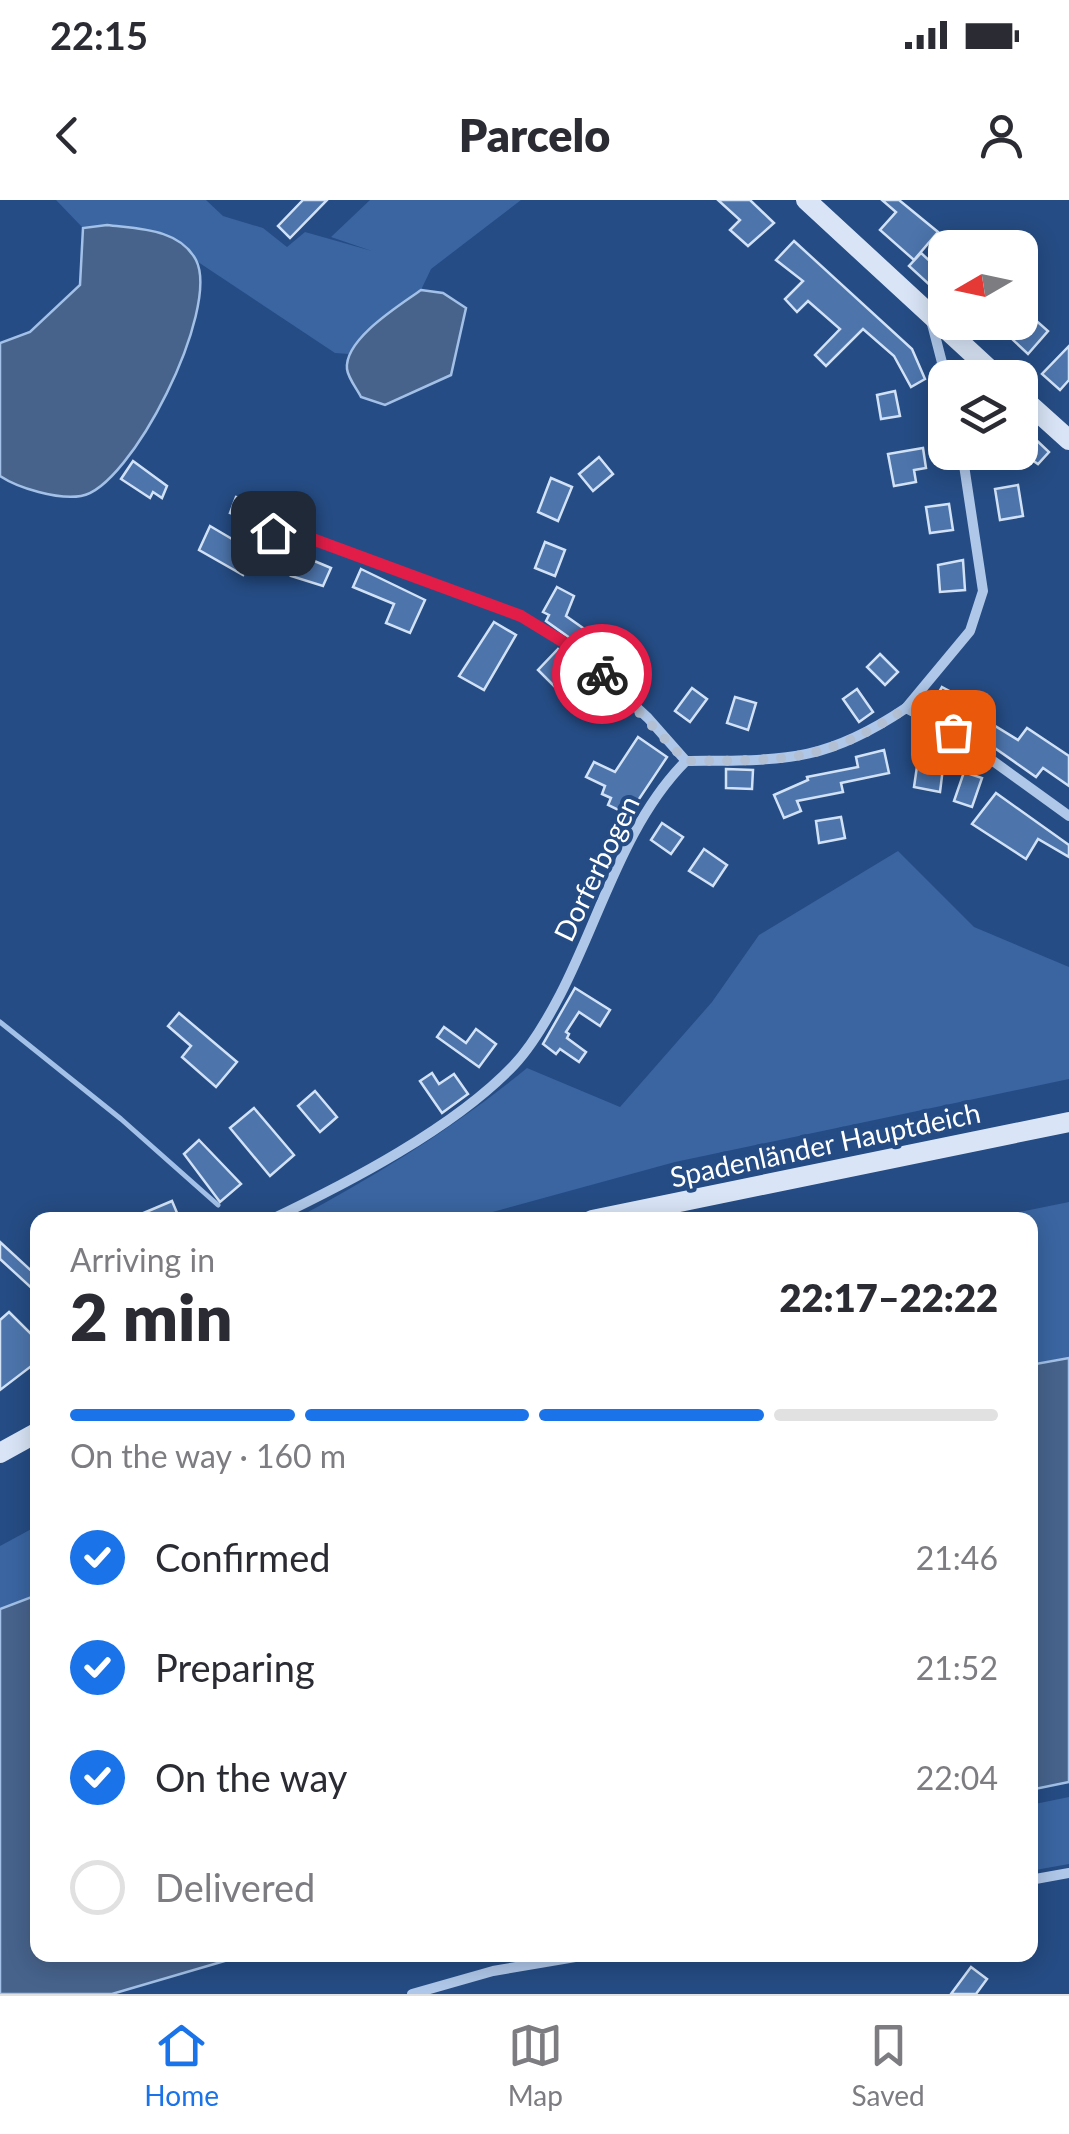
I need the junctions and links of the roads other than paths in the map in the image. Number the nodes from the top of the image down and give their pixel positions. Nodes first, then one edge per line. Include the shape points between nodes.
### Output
1 (806, 200) edge
2 (928, 312) edge
3 (958, 340) edge
4 (980, 360) edge
5 (1038, 412) edge
6 (1069, 440) edge
7 (965, 470) edge
8 (273, 533) dead end
9 (906, 708) junction
10 (686, 761) junction
11 (1069, 816) edge
12 (1069, 1122) edge
13 (287, 1212) edge
14 (631, 1212) edge
15 (30, 1436) edge
16 (0, 1453) edge
17 (1069, 1874) edge
18 (1038, 1879) edge
19 (545, 1962) edge
20 (412, 1994) edge

1 - 2 street
3 - 4 street
5 - 6 street
7 - 9 street via 984,591 970,631
8 - 10 street via 296,533 521,616 570,646
9 - 10 street via 868,734 818,755
9 - 11 street via 953,732
10 - 13 street, Dorferbogen via 665,782 634,835 558,998 516,1063 464,1110
12 - 14 street, Spadenländer Hauptdeich
15 - 16 street
17 - 18 street
19 - 20 street

